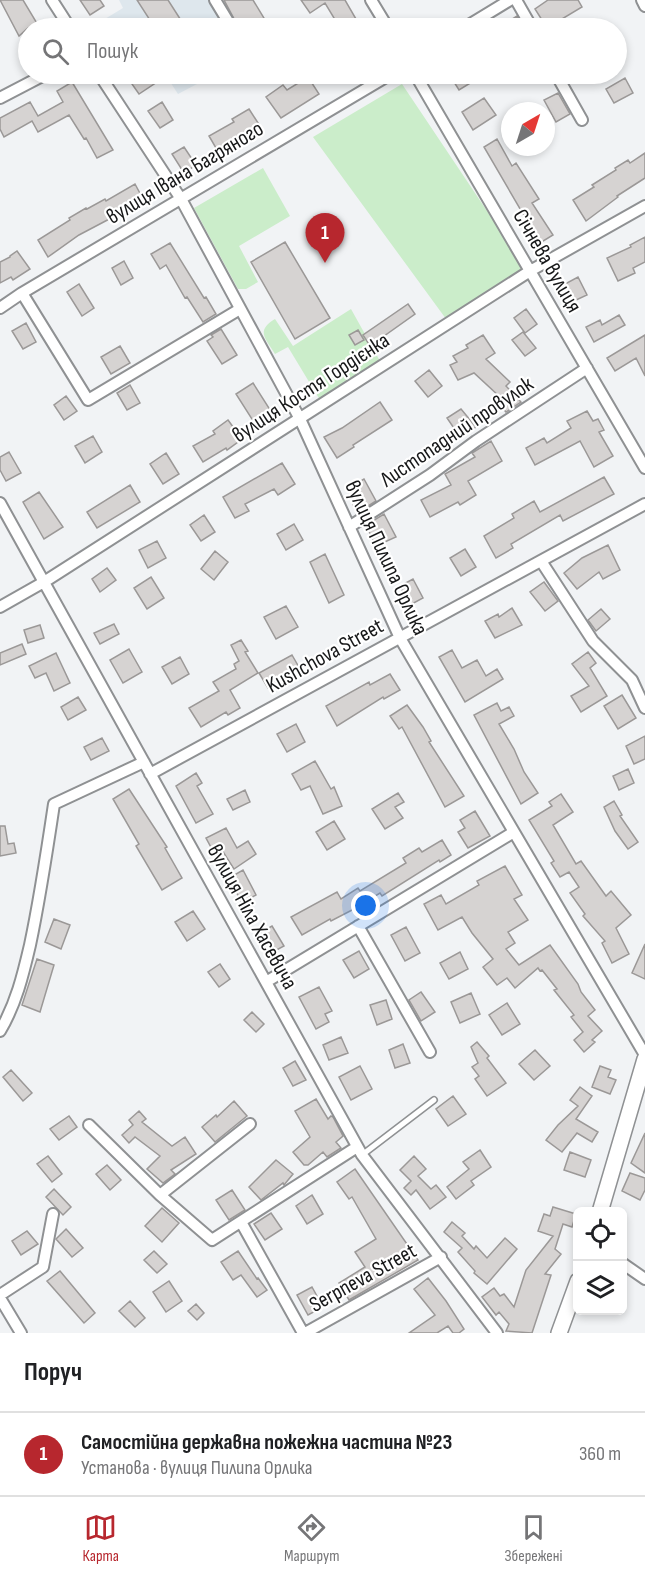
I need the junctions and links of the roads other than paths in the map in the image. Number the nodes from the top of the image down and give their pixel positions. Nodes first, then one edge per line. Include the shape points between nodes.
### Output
1 (52, 0) edge
2 (215, 0) edge
3 (371, 0) edge
4 (516, 0) edge
5 (642, 0) edge
6 (505, 1) edge
7 (645, 6) edge
8 (64, 18) edge
9 (226, 18) edge
10 (382, 18) edge
11 (479, 18) edge
12 (526, 18) edge
13 (27, 84) edge
14 (106, 84) edge
15 (374, 84) edge
16 (421, 84) edge
17 (562, 84) edge
18 (0, 98) edge
19 (582, 120) dead end
20 (181, 199) junction
21 (645, 206) edge
22 (530, 271) junction
23 (22, 293) junction
24 (0, 308) edge
25 (240, 309) junction
26 (587, 368) junction
27 (300, 419) junction
28 (645, 468) edge
29 (0, 503) edge
30 (645, 504) edge
31 (349, 527) junction
32 (541, 561) junction
33 (44, 582) junction
34 (0, 607) edge
35 (400, 638) junction
36 (645, 708) edge
37 (144, 762) junction
38 (150, 774) junction
39 (514, 832) junction
40 (358, 926) junction
41 (266, 982) junction
42 (0, 1031) edge
43 (430, 1052) dead end
44 (645, 1057) edge
45 (434, 1100) dead end
46 (250, 1124) dead end
47 (89, 1125) dead end
48 (360, 1151) junction
49 (160, 1195) junction
50 (601, 1207) edge
51 (53, 1214) dead end
52 (241, 1222) junction
53 (441, 1257) junction
54 (627, 1266) edge
55 (645, 1279) edge
56 (573, 1295) edge
57 (0, 1296) edge
58 (21, 1333) edge
59 (304, 1333) edge
60 (497, 1333) edge
61 (559, 1333) edge

1 - 8 street
2 - 9 street
3 - 10 street
4 - 12 street
5 - 7 street
6 - 11 street
13 - 18 street
14 - 20 street, вулиця Пилипа Орлика
15 - 20 street, вулиця Івана Багряного
16 - 22 street, Січнева вулиця
17 - 19 street
20 - 23 street, вулиця Івана Багряного
20 - 25 street, вулиця Пилипа Орлика
21 - 22 street, вулиця Костя Гордієнка
22 - 26 street, Січнева вулиця
22 - 27 street, вулиця Костя Гордієнка
23 - 24 street, вулиця Івана Багряного
23 - 25 street via 88,400
25 - 27 street, вулиця Пилипа Орлика
26 - 28 street, Січнева вулиця
26 - 31 street, Листопадний провулок
27 - 31 street, вулиця Пилипа Орлика
27 - 33 street, вулиця Костя Гордієнка
29 - 33 street, вулиця Ніла Хасевича
30 - 32 street, Kushchova Street
31 - 35 street, вулиця Пилипа Орлика
32 - 35 street, Kushchova Street
32 - 36 street via 593,641 632,680
33 - 34 street, вулиця Костя Гордієнка
33 - 37 street, вулиця Ніла Хасевича
35 - 38 street, Kushchova Street
35 - 39 street, вулиця Пилипа Орлика
37 - 38 street, вулиця Ніла Хасевича
37 - 42 street via 54,804 22,980
38 - 41 street, вулиця Ніла Хасевича
39 - 40 street
39 - 44 street, вулиця Пилипа Орлика
40 - 41 street
40 - 43 street
41 - 48 street, вулиця Ніла Хасевича
44 - 50 street
45 - 48 lane
46 - 49 street
47 - 49 street
48 - 52 street
48 - 53 street, вулиця Ніла Хасевича
49 - 52 street via 212,1240
51 - 57 street via 43,1267
52 - 59 street, Serpneva Street
53 - 59 street, Serpneva Street
53 - 60 street, вулиця Ніла Хасевича
54 - 55 street
56 - 61 street
57 - 58 street

